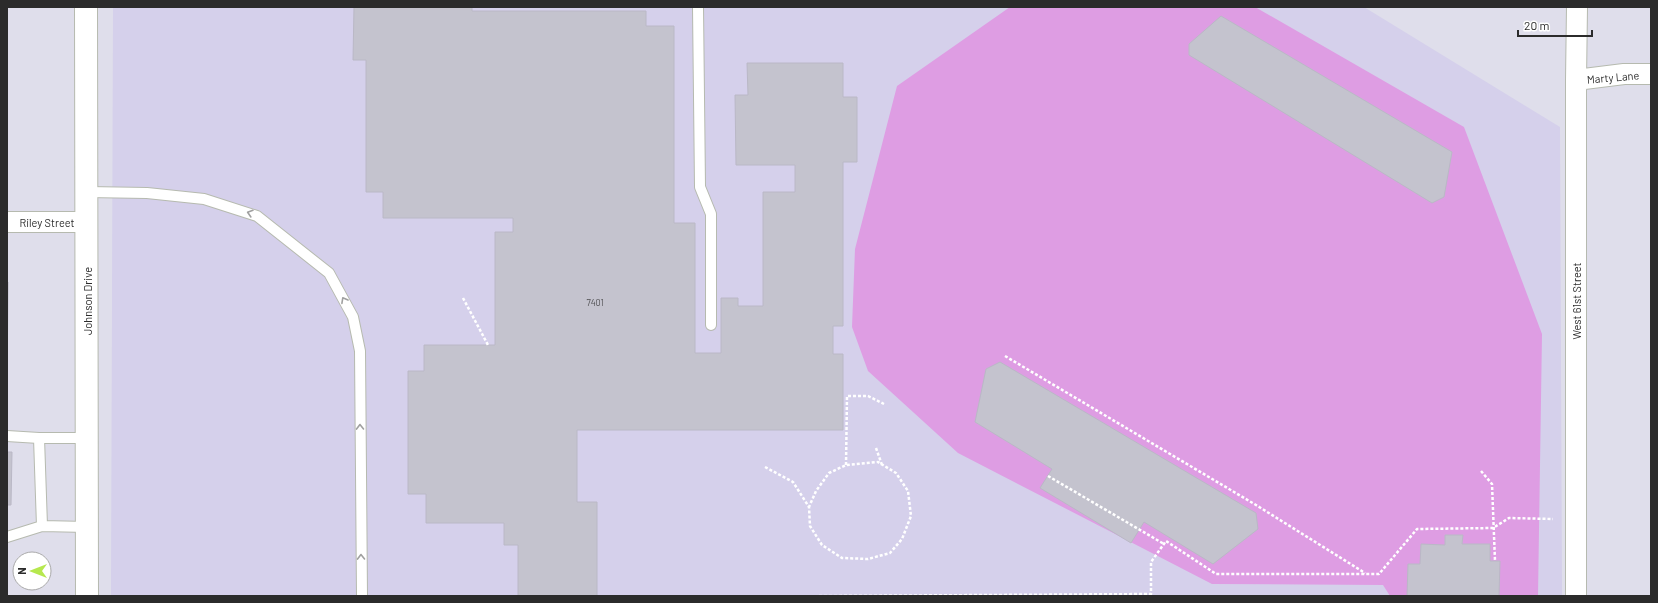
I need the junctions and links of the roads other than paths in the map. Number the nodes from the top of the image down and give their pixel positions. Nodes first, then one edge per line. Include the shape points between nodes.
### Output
1 (86, 7) edge
2 (698, 7) edge
3 (1577, 7) edge
4 (1651, 74) edge
5 (1576, 80) junction
6 (87, 192) junction
7 (7, 222) edge
8 (87, 222) junction
9 (711, 325) dead end
10 (7, 436) edge
11 (39, 438) junction
12 (87, 438) junction
13 (42, 526) junction
14 (87, 527) junction
15 (7, 537) edge
16 (87, 596) edge
17 (362, 596) edge
18 (1576, 596) edge

1 - 6 main road, Johnson Drive
2 - 9 lane via 700,187 711,214
3 - 5 street, West 61st Street
4 - 5 street, Marty Lane via 1624,74
5 - 18 street, West 61st Street
6 - 8 main road, Johnson Drive
17 -> 6 lane via 360,351 353,317 329,273 257,216 204,199 147,193
7 - 8 street, Riley Street
8 - 12 main road, Johnson Drive
10 - 11 lane
11 - 12 lane
11 - 13 lane
12 - 14 main road, Johnson Drive
13 - 14 lane
13 - 15 lane
14 - 16 main road, Johnson Drive

